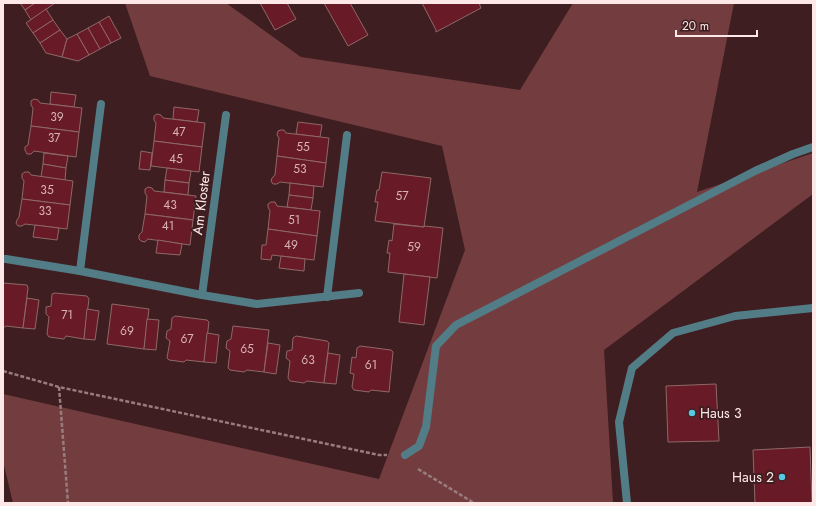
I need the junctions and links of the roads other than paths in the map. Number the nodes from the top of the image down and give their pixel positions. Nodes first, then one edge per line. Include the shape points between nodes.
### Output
1 (101, 104) dead end
2 (226, 115) dead end
3 (347, 135) dead end
4 (813, 147) edge
5 (3, 259) edge
6 (80, 271) junction
7 (360, 294) dead end
8 (202, 295) junction
9 (327, 297) junction
10 (813, 308) edge
11 (405, 455) road end
12 (627, 503) edge

1 - 6 street
2 - 8 street, Am Kloster
3 - 9 street
4 - 11 street via 754,171 456,325 436,346 426,428 419,446
5 - 6 street
6 - 8 street
7 - 9 street
8 - 9 street via 257,304
10 - 12 street via 735,316 673,333 632,368 619,422

